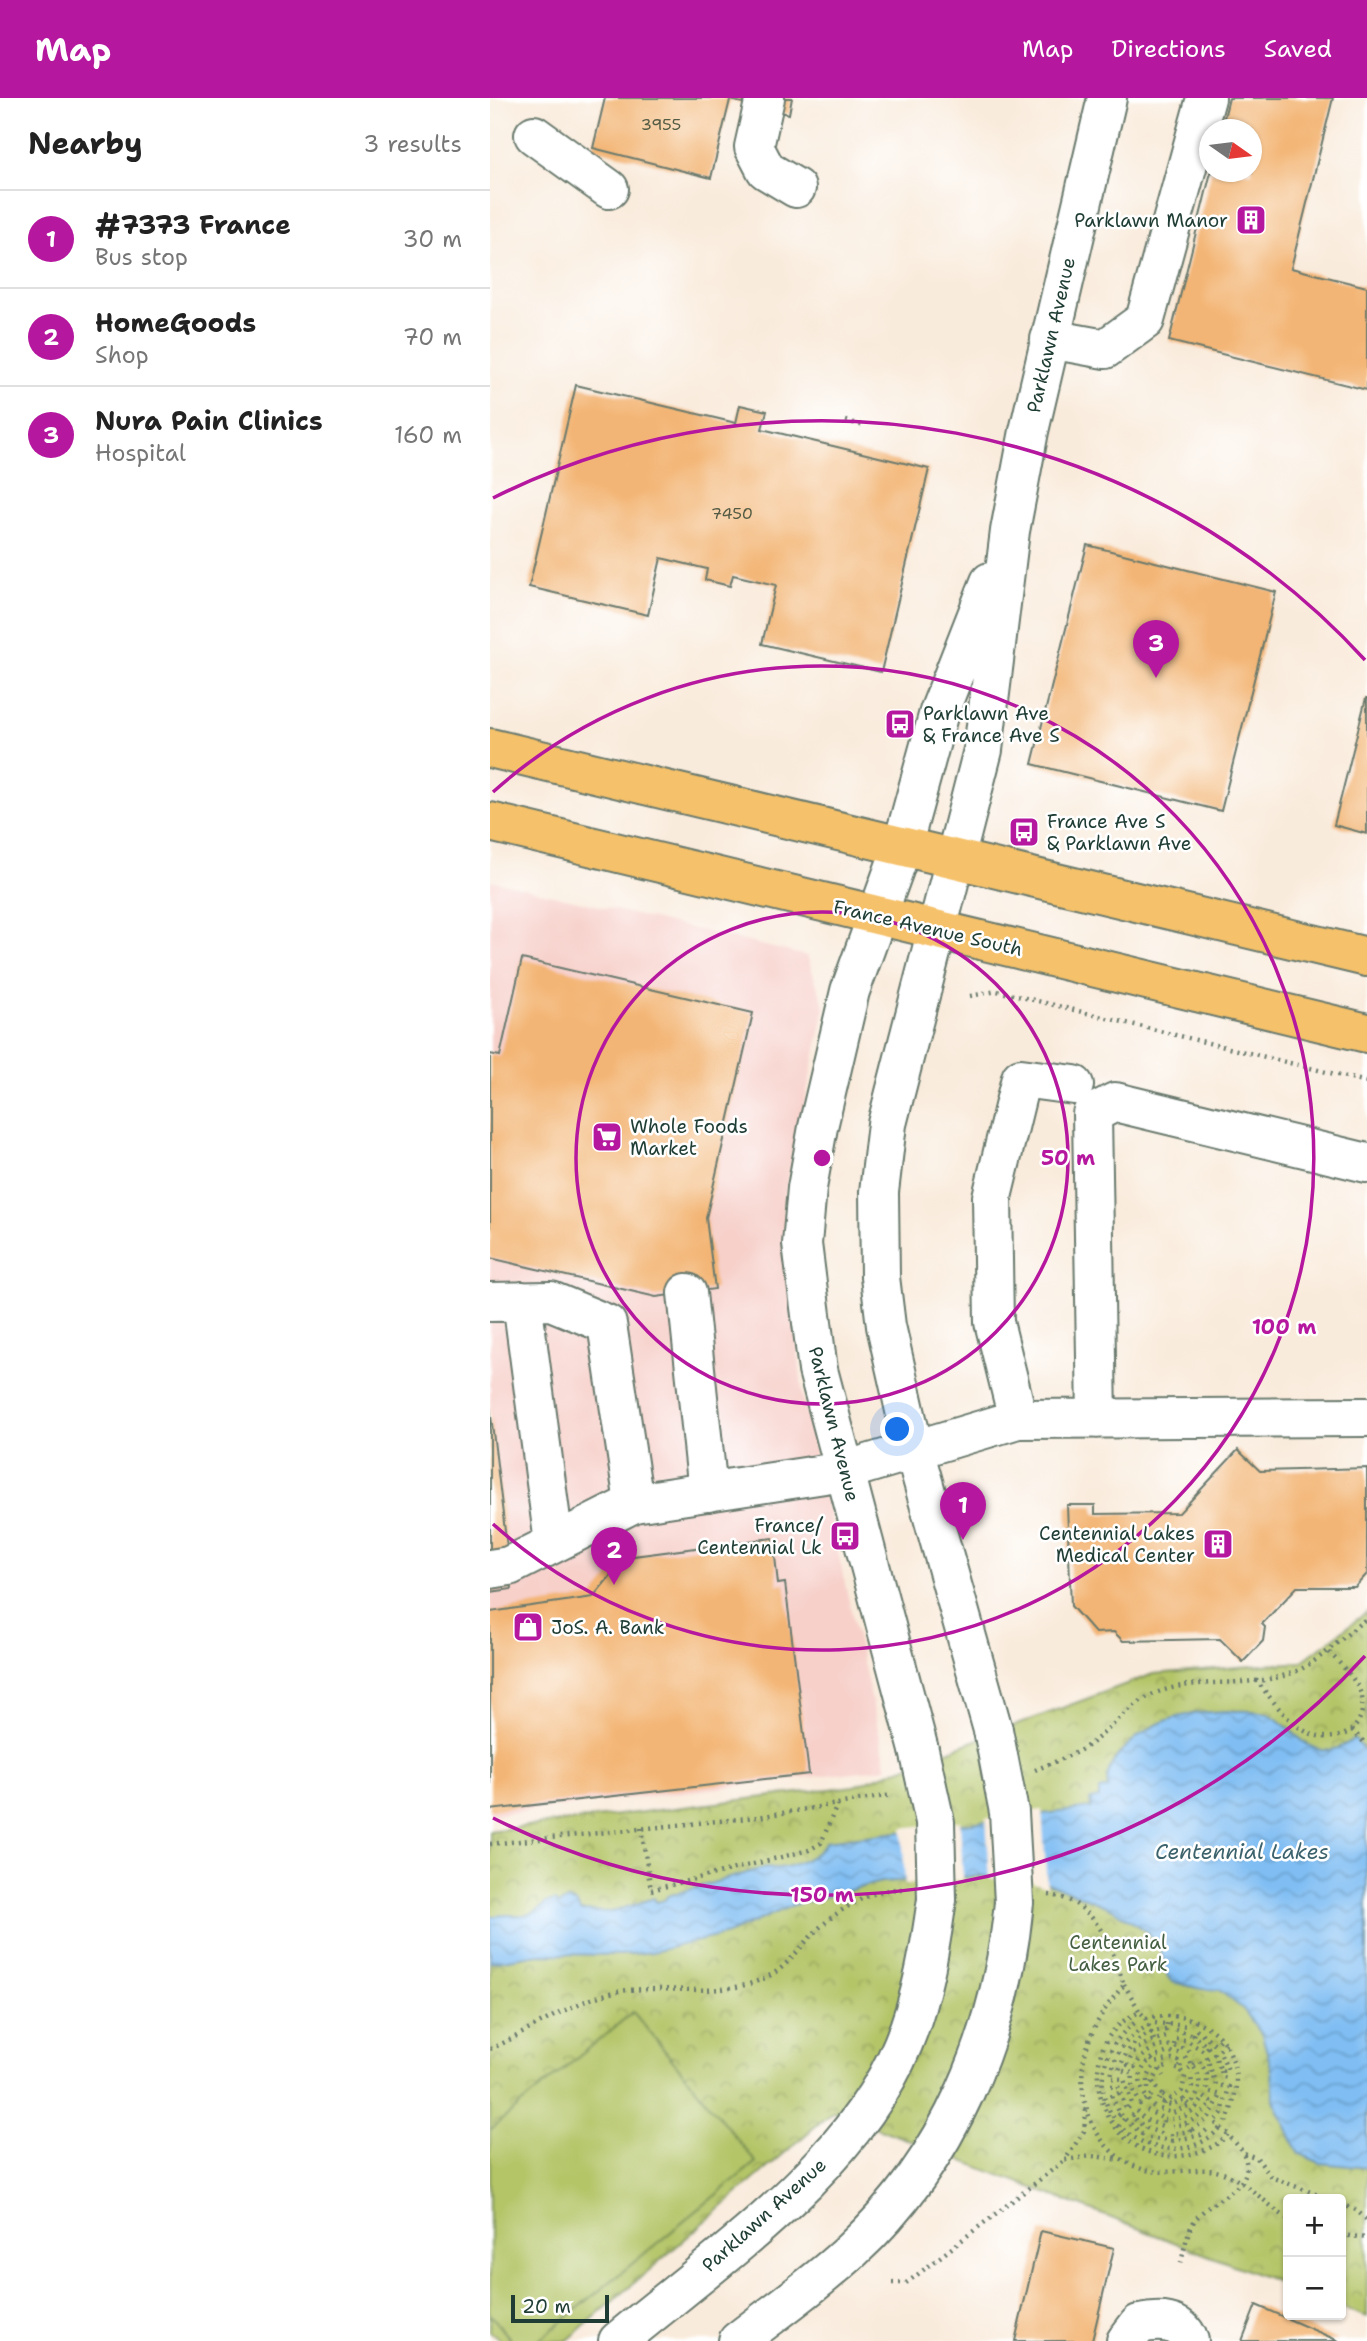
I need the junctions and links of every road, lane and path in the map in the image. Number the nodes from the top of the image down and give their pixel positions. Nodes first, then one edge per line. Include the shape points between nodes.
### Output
1 (765, 98) edge
2 (1107, 98) edge
3 (1206, 98) edge
4 (534, 135) dead end
5 (796, 188) dead end
6 (609, 189) dead end
7 (1050, 339) junction
8 (846, 422) dead end
9 (865, 426) dead end
10 (1010, 531) junction
11 (490, 748) edge
12 (490, 822) edge
13 (902, 847) junction
14 (956, 859) junction
15 (877, 916) junction
16 (936, 930) junction
17 (1367, 957) edge
18 (970, 996) dead end
19 (1367, 1033) edge
20 (1367, 1082) edge
21 (1074, 1086) dead end
22 (1367, 1163) edge
23 (687, 1293) dead end
24 (506, 1302) edge
25 (1367, 1417) edge
26 (1018, 1419) junction
27 (1097, 1419) junction
28 (914, 1450) junction
29 (844, 1471) junction
30 (708, 1492) junction
31 (634, 1503) junction
32 (554, 1544) junction
33 (490, 1569) edge
34 (1326, 1650) dead end
35 (1256, 1680) dead end
36 (1352, 1730) junction
37 (1367, 1745) edge
38 (837, 1805) dead end
39 (641, 1828) dead end
40 (1124, 1983) dead end
41 (1140, 2012) junction
42 (1146, 2018) junction
43 (1136, 2022) dead end
44 (1167, 2022) junction
45 (1155, 2023) dead end
46 (1149, 2025) junction
47 (1188, 2026) dead end
48 (1175, 2030) dead end
49 (1151, 2033) junction
50 (1193, 2035) junction
51 (1166, 2037) dead end
52 (1221, 2038) junction
53 (1154, 2040) junction
54 (1226, 2044) junction
55 (1174, 2045) junction
56 (1179, 2053) dead end
57 (1194, 2054) dead end
58 (1185, 2057) dead end
59 (1153, 2061) junction
60 (1193, 2064) junction
61 (1167, 2067) dead end
62 (1160, 2069) junction
63 (1221, 2071) junction
64 (1164, 2076) dead end
65 (1229, 2078) dead end
66 (1111, 2086) dead end
67 (1148, 2089) dead end
68 (1119, 2093) junction
69 (1152, 2095) dead end
70 (1162, 2095) junction
71 (1172, 2099) junction
72 (1147, 2100) junction
73 (1184, 2100) junction
74 (1164, 2104) junction
75 (1191, 2105) junction
76 (1154, 2107) dead end
77 (1086, 2109) dead end
78 (1145, 2109) dead end
79 (1160, 2109) dead end
80 (1119, 2114) junction
81 (1124, 2119) junction
82 (1164, 2119) junction
83 (1226, 2122) dead end
84 (1187, 2124) junction
85 (1172, 2126) dead end
86 (1146, 2128) junction
87 (1209, 2128) dead end
88 (1220, 2128) junction
89 (1190, 2131) junction
90 (1163, 2134) dead end
91 (1228, 2134) junction
92 (1149, 2138) dead end
93 (1172, 2141) junction
94 (1243, 2153) junction
95 (1065, 2160) junction
96 (1123, 2161) dead end
97 (1316, 2194) edge
98 (1346, 2206) edge
99 (1367, 2220) edge
100 (1346, 2236) edge
101 (1367, 2238) edge
102 (1180, 2267) dead end
103 (892, 2283) dead end
104 (618, 2341) edge
105 (738, 2341) edge
106 (1126, 2341) edge
107 (1189, 2341) edge

1 - 5 street via 754,147 766,170
2 - 7 street, Parklawn Avenue
3 - 7 street via 1145,320 1105,349
4 - 6 street
7 - 10 street, Parklawn Avenue
8 - 9 path
10 - 13 street, Parklawn Avenue via 939,712
10 - 14 street, Parklawn Avenue via 983,750
11 - 13 main road
12 - 15 main road, France Avenue South
13 - 14 main road
13 - 15 street, Parklawn Avenue
14 - 16 street, Parklawn Avenue
14 - 17 main road
15 - 16 main road, France Avenue South
15 - 29 street, Parklawn Avenue via 850,991 828,1086 807,1188 802,1244 818,1370
16 - 19 main road, France Avenue South
16 - 28 street, Parklawn Avenue via 887,1124 878,1233 886,1326
18 - 20 path via 996,991
21 - 26 street via 1021,1078 992,1197 994,1322
22 - 27 street via 1115,1102 1093,1114
23 - 30 street
24 - 31 street via 551,1300 607,1324
24 - 32 street
25 - 27 street
26 - 27 street
26 - 28 street
28 - 29 street
28 - 105 street, Parklawn Avenue, bridge via 993,1730 1009,1812 1014,1902 1009,1952 996,2013 956,2114 893,2207 851,2252
29 - 30 street
29 - 104 street, Parklawn Avenue, bridge via 935,1822 937,1899 921,1993 903,2045 878,2095 838,2148 785,2201
30 - 31 street
31 - 32 street
32 - 33 street via 509,1566
34 - 36 path via 1362,1698 1361,1719
35 - 36 path via 1301,1728 1331,1739
36 - 37 path
38 - 39 path via 821,1843 809,1850 651,1890
40 - 41 path
41 - 42 path
41 - 91 path via 1112,2034 1101,2059 1099,2090 1112,2125 1133,2145 1160,2156 1203,2151
42 - 46 path
42 - 52 path via 1169,2014 1193,2020
43 - 80 path via 1117,2038 1102,2072 1107,2109 1114,2118
44 - 45 path
44 - 47 path
44 - 49 path via 1166,2030
46 - 49 path
46 - 68 path via 1117,2050 1111,2078 1124,2079 1132,2104 1126,2110
48 - 50 path
49 - 53 path
49 - 72 path via 1134,2043 1119,2070 1133,2073 1132,2087 1140,2104
50 - 52 path via 1196,2029 1215,2044
50 - 55 path via 1208,2047 1204,2051 1186,2040 1175,2039
51 - 53 path
52 - 54 path
53 - 55 path via 1137,2050 1128,2065 1135,2067 1140,2057 1156,2047
54 - 63 path via 1219,2050 1228,2070
54 - 83 path via 1237,2074 1233,2108
55 - 57 path
56 - 59 path via 1168,2052
58 - 60 path
59 - 67 path
59 - 71 path via 1181,2062 1177,2069 1185,2076 1185,2084
59 - 72 path via 1140,2079
60 - 73 path via 1189,2072 1192,2087
60 - 75 path via 1200,2083
60 - 89 path via 1199,2061 1207,2074 1208,2091 1221,2095 1208,2119
61 - 62 path
62 - 64 path
62 - 70 path via 1153,2082
63 - 65 path
63 - 88 path via 1214,2054 1207,2058 1216,2085 1229,2087 1222,2113 1214,2122
66 - 68 path via 1118,2086
68 - 80 path via 1112,2096
69 - 72 path
70 - 71 path
70 - 74 path via 1158,2101
71 - 74 path
72 - 76 path
73 - 74 path
73 - 75 path
75 - 79 path via 1173,2113
77 - 95 path via 1084,2131
78 - 82 path
80 - 81 path
81 - 86 path via 1142,2134
81 - 88 path via 1119,2126 1137,2140 1167,2149 1196,2144
82 - 84 path via 1187,2116 1204,2097 1212,2103
82 - 86 path via 1163,2126 1136,2111 1131,2116
84 - 85 path
84 - 89 path
86 - 90 path
87 - 93 path via 1202,2135
88 - 91 path
89 - 93 path via 1171,2134
91 - 94 path
92 - 93 path
94 - 97 path via 1257,2158 1271,2177
94 - 102 path via 1244,2181 1196,2218
95 - 96 path via 1092,2156
95 - 103 path via 906,2283
98 - 99 path
100 - 101 path
106 - 107 street via 1139,2324 1156,2321 1173,2323

